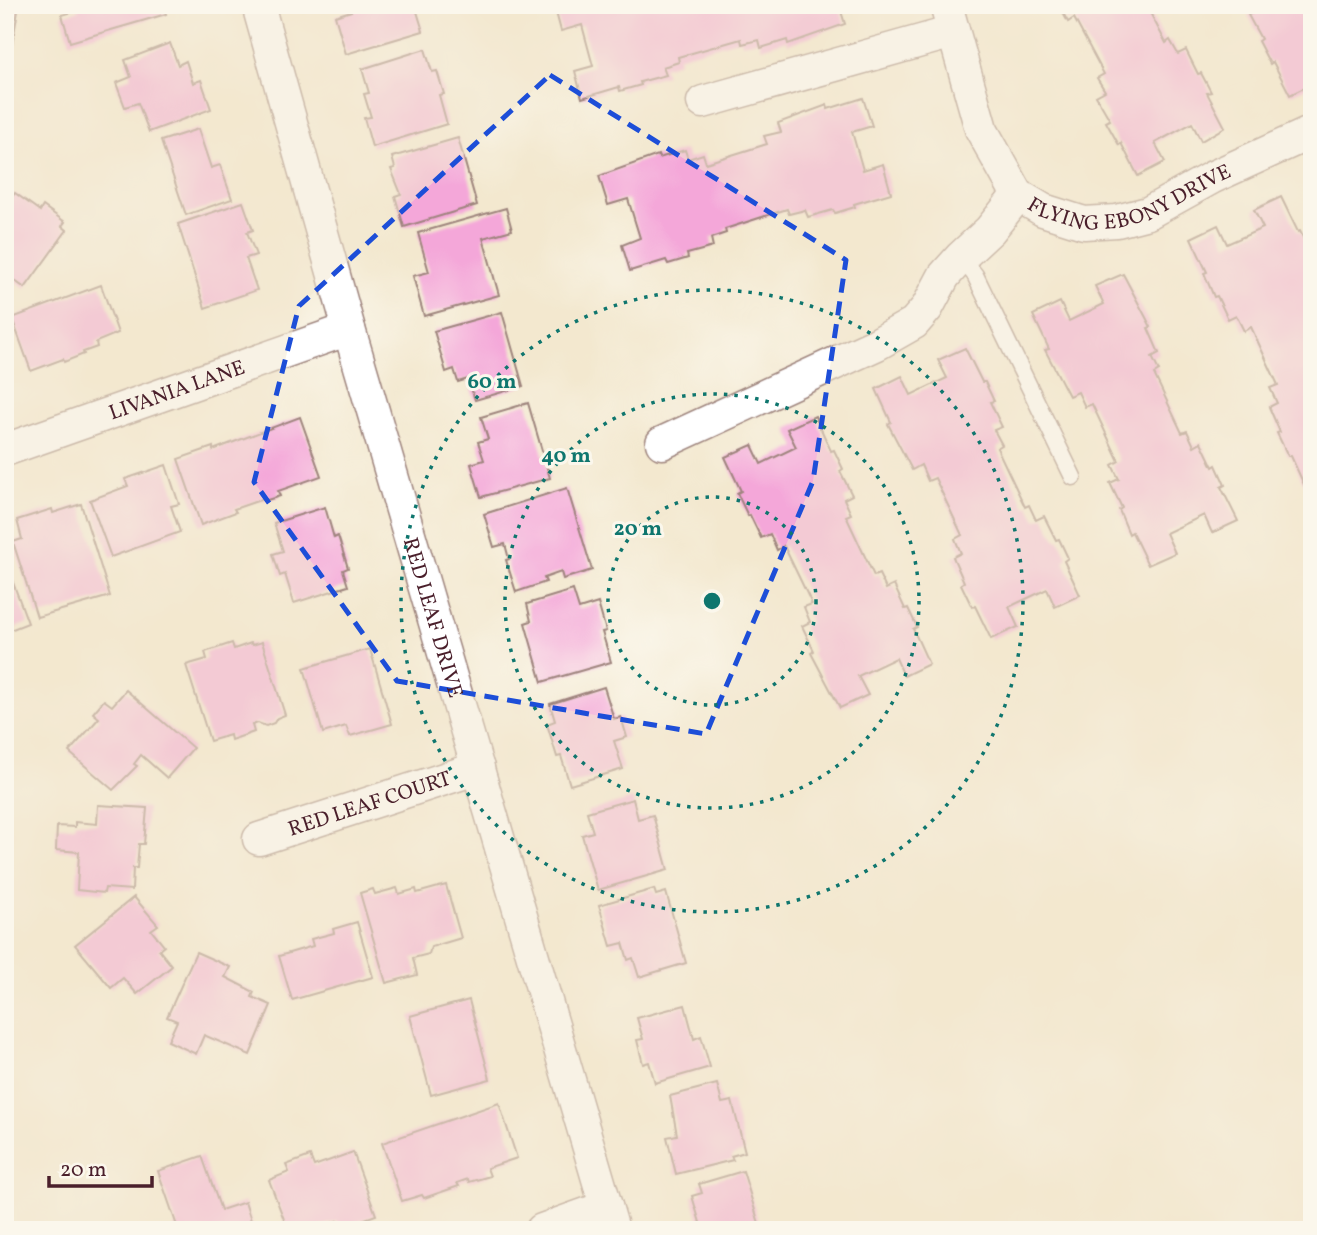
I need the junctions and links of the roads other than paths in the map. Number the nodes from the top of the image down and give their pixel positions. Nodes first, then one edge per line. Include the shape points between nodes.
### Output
1 (258, 5) edge
2 (949, 19) edge
3 (703, 102) dead end
4 (1312, 132) edge
5 (1018, 195) junction
6 (961, 257) junction
7 (349, 328) junction
8 (662, 443) dead end
9 (5, 450) edge
10 (1073, 477) dead end
11 (478, 768) junction
12 (259, 839) dead end
13 (609, 1219) edge
14 (542, 1230) edge

1 - 7 street, RED LEAF DRIVE
2 - 3 street
2 - 5 street, FLYING EBONY DRIVE via 981,128
4 - 5 street, FLYING EBONY DRIVE via 1148,213 1117,221 1084,223 1043,210
5 - 6 street
6 - 8 street via 914,323
6 - 10 lane via 975,275
7 - 9 street, LIVANIA LANE
7 - 11 street, RED LEAF DRIVE
11 - 12 street, RED LEAF COURT
11 - 13 street, RED LEAF DRIVE
13 - 14 street

